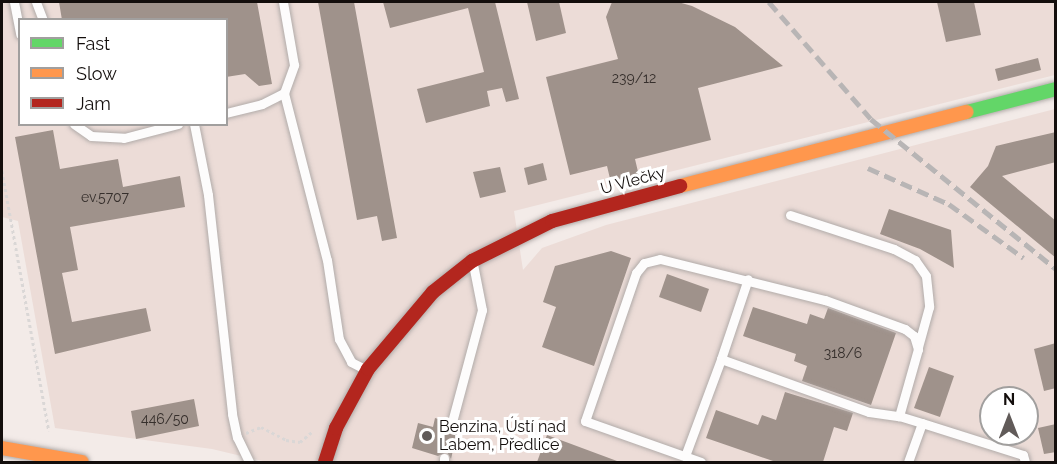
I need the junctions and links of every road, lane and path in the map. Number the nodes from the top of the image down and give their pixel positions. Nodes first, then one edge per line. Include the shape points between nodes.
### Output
1 (14, 2) edge
2 (36, 2) edge
3 (283, 2) edge
4 (42, 18) edge
5 (18, 23) edge
6 (1056, 89) edge
7 (284, 93) junction
8 (228, 112) edge
9 (77, 126) edge
10 (170, 126) edge
11 (194, 126) edge
12 (2, 171) edge
13 (790, 215) dead end
14 (472, 261) junction
15 (748, 279) junction
16 (918, 349) junction
17 (721, 359) junction
18 (368, 369) junction
19 (899, 416) junction
20 (452, 422) dead end
21 (922, 423) junction
22 (49, 431) dead end
23 (246, 433) dead end
24 (296, 441) dead end
25 (2, 448) edge
26 (685, 456) junction
27 (82, 462) edge
28 (249, 462) edge
29 (326, 462) edge
30 (701, 462) edge
31 (908, 462) edge
32 (1025, 462) edge

1 - 5 lane
2 - 4 lane
3 - 7 lane via 294,65
6 - 14 street, U Vlečky via 600,206 552,221
7 - 8 lane
7 - 18 lane via 327,260 339,339 351,362
9 - 10 lane via 91,136 124,138
11 - 28 lane via 211,218 232,414
12 - 22 path
13 - 16 lane via 894,249 915,260 926,276 929,307
14 - 18 street, U Vlečky via 426,299
14 - 20 lane via 482,310
15 - 16 lane via 825,300 905,329 914,336
15 - 17 lane
15 - 26 lane via 660,259 644,263 636,273 585,421
16 - 19 lane
17 - 19 lane via 869,412
17 - 26 lane
18 - 29 street, U Vlečky via 336,428
19 - 21 lane
21 - 31 lane
21 - 32 lane via 1023,455
23 - 24 path via 261,427 286,441
25 - 27 street
26 - 30 lane

